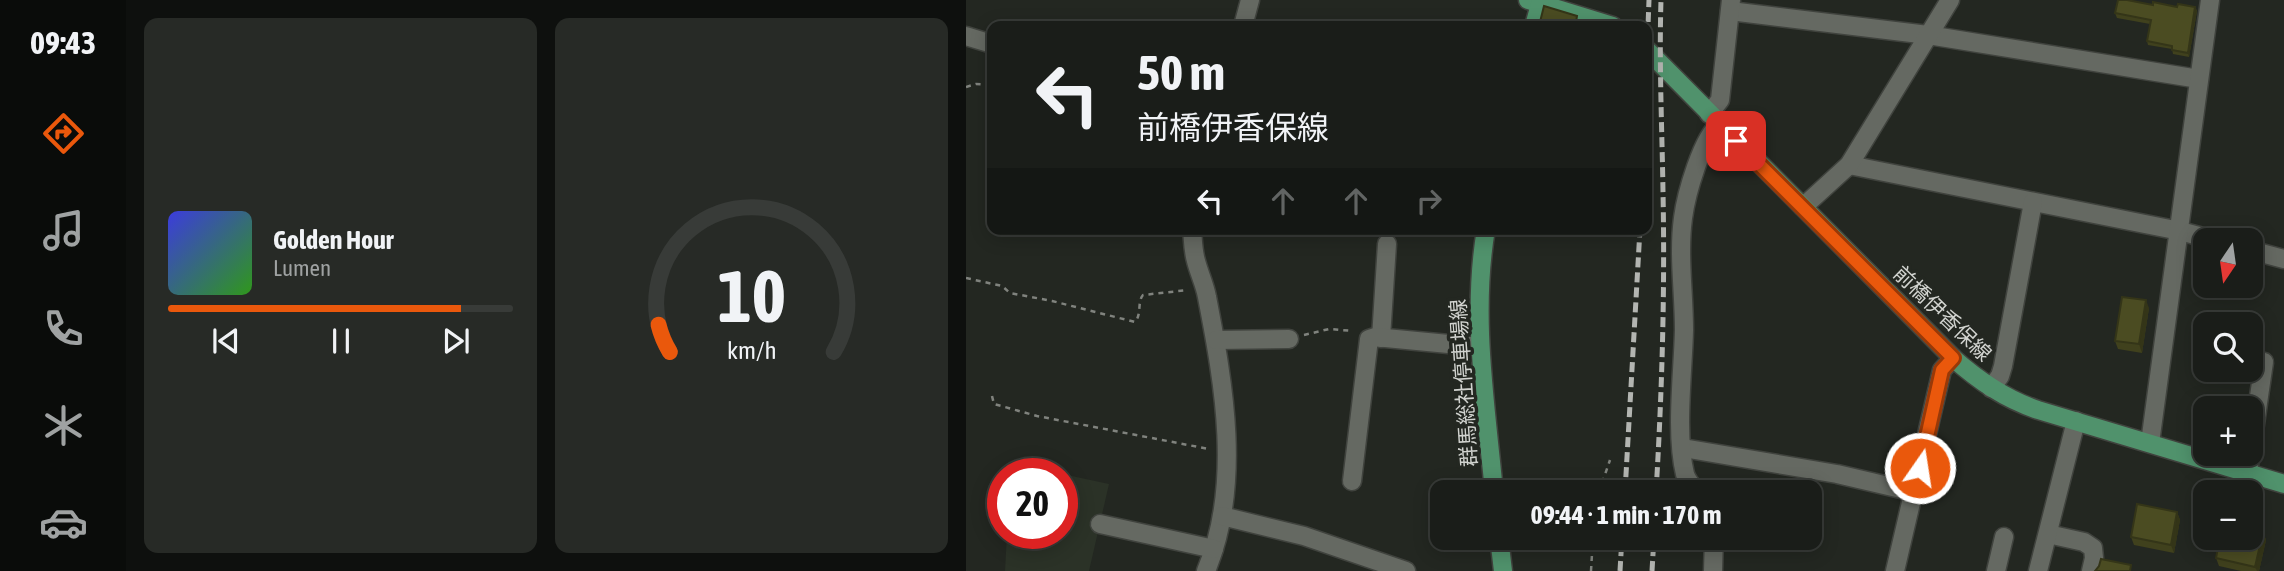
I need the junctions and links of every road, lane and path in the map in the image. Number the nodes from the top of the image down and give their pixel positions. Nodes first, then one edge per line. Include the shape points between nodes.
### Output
1 (1250, 0) edge
2 (1950, 0) edge
3 (2210, 0) edge
4 (1536, 1) edge
5 (1730, 6) edge
6 (1244, 21) edge
7 (1534, 21) edge
8 (1598, 21) edge
9 (1928, 34) junction
10 (966, 36) edge
11 (987, 42) edge
12 (1652, 55) edge
13 (2199, 79) junction
14 (987, 85) edge
15 (966, 87) edge
16 (1714, 119) junction
17 (1849, 165) junction
18 (2033, 202) junction
19 (1803, 208) junction
20 (2180, 231) junction
21 (2193, 234) edge
22 (1193, 235) edge
23 (1485, 235) edge
24 (1387, 244) dead end
25 (2263, 253) edge
26 (2284, 259) edge
27 (966, 278) edge
28 (1205, 288) junction
29 (1376, 337) junction
30 (1289, 339) joint
31 (1216, 340) junction
32 (1480, 347) junction
33 (1953, 358) junction
34 (2264, 362) dead end
35 (1991, 388) junction
36 (992, 396) dead end
37 (2076, 421) junction
38 (2150, 443) junction
39 (1683, 448) junction
40 (1227, 452) junction
41 (1610, 460) dead end
42 (2248, 472) junction
43 (1493, 480) edge
44 (1603, 480) edge
45 (1689, 480) edge
46 (1352, 481) dead end
47 (2284, 484) edge
48 (1914, 492) junction
49 (1222, 516) junction
50 (1100, 524) dead end
51 (2048, 534) junction
52 (2004, 537) dead end
53 (1214, 549) junction
54 (1501, 550) edge
55 (1592, 550) edge
56 (1714, 550) edge
57 (1206, 571) edge
58 (1406, 571) edge
59 (1503, 571) edge
60 (1591, 571) edge
61 (1713, 571) edge
62 (1895, 571) edge
63 (1996, 571) edge
64 (2038, 571) edge
65 (2091, 571) edge

1 - 6 street
2 - 9 street
3 - 13 street
4 - 7 main road
4 - 8 main road
5 - 9 street
5 - 16 street
9 - 13 street
9 - 17 street
10 - 11 street
12 - 16 main road, 前橋伊香保線
13 - 20 street
14 - 15 path
16 - 19 main road, 前橋伊香保線
16 - 39 street via 1684,216 1680,267
17 - 18 street
17 - 19 street
18 - 20 street
18 - 35 street via 2003,366
19 - 33 main road, 前橋伊香保線
20 - 21 street
20 - 38 street
22 - 28 street
23 - 32 main road, 群馬総社停車場線 via 1479,286
24 - 29 street
25 - 26 street
27 - 28 path via 1135,322 1143,295
28 - 31 street
29 - 30 path via 1329,329
29 - 32 street
29 - 46 street via 1367,345
30 - 31 street
31 - 40 street
32 - 43 main road, 群馬総社停車場線
33 - 35 main road, 前橋伊香保線
33 - 48 street via 1942,370
34 - 42 street
35 - 37 main road, 前橋伊香保線 via 2022,404
36 - 40 path via 994,404 1037,416
37 - 38 main road, 前橋伊香保線
37 - 51 street
38 - 42 main road, 前橋伊香保線
39 - 45 street
39 - 48 street
40 - 49 street
41 - 44 path
42 - 47 main road, 前橋伊香保線
48 - 62 street
49 - 53 street
49 - 58 street via 1304,536
50 - 53 street
51 - 64 street
51 - 65 street via 2093,548
52 - 63 street
53 - 57 street
54 - 59 main road
55 - 60 path
56 - 61 street

